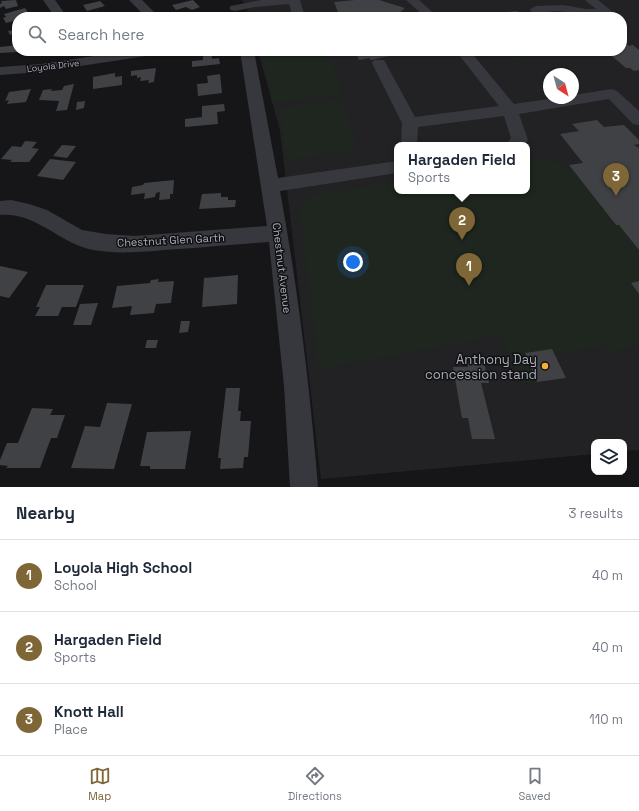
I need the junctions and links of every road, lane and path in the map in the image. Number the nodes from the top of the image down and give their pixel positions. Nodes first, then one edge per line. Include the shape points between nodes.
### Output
1 (49, 0) edge
2 (135, 0) edge
3 (412, 0) edge
4 (591, 0) edge
5 (265, 3) junction
6 (234, 8) edge
7 (536, 10) dead end
8 (57, 12) edge
9 (148, 12) edge
10 (267, 12) edge
11 (298, 12) edge
12 (426, 12) edge
13 (586, 12) edge
14 (607, 12) edge
15 (90, 56) edge
16 (248, 56) edge
17 (467, 56) edge
18 (77, 57) edge
19 (379, 63) dead end
20 (0, 71) edge
21 (510, 110) junction
22 (639, 120) edge
23 (410, 123) junction
24 (409, 142) edge
25 (517, 142) edge
26 (394, 167) edge
27 (270, 186) junction
28 (0, 208) edge
29 (278, 233) junction
30 (304, 487) edge

1 - 8 street
2 - 9 street
3 - 12 street
4 - 14 street
5 - 6 street
5 - 10 street
5 - 11 street via 294,0
7 - 13 street via 563,8
15 - 18 street, Loyola Drive
16 - 27 street, Chestnut Avenue
17 - 21 street
18 - 20 street, Loyola Drive
19 - 23 street
21 - 22 street via 612,94
21 - 23 street
21 - 25 street via 520,140
23 - 24 street
26 - 27 street
27 - 29 street, Chestnut Avenue
28 - 29 street, Chestnut Glen Garth via 23,210 44,218 64,232 79,238 113,243 135,244
29 - 30 street, Chestnut Avenue via 297,386

